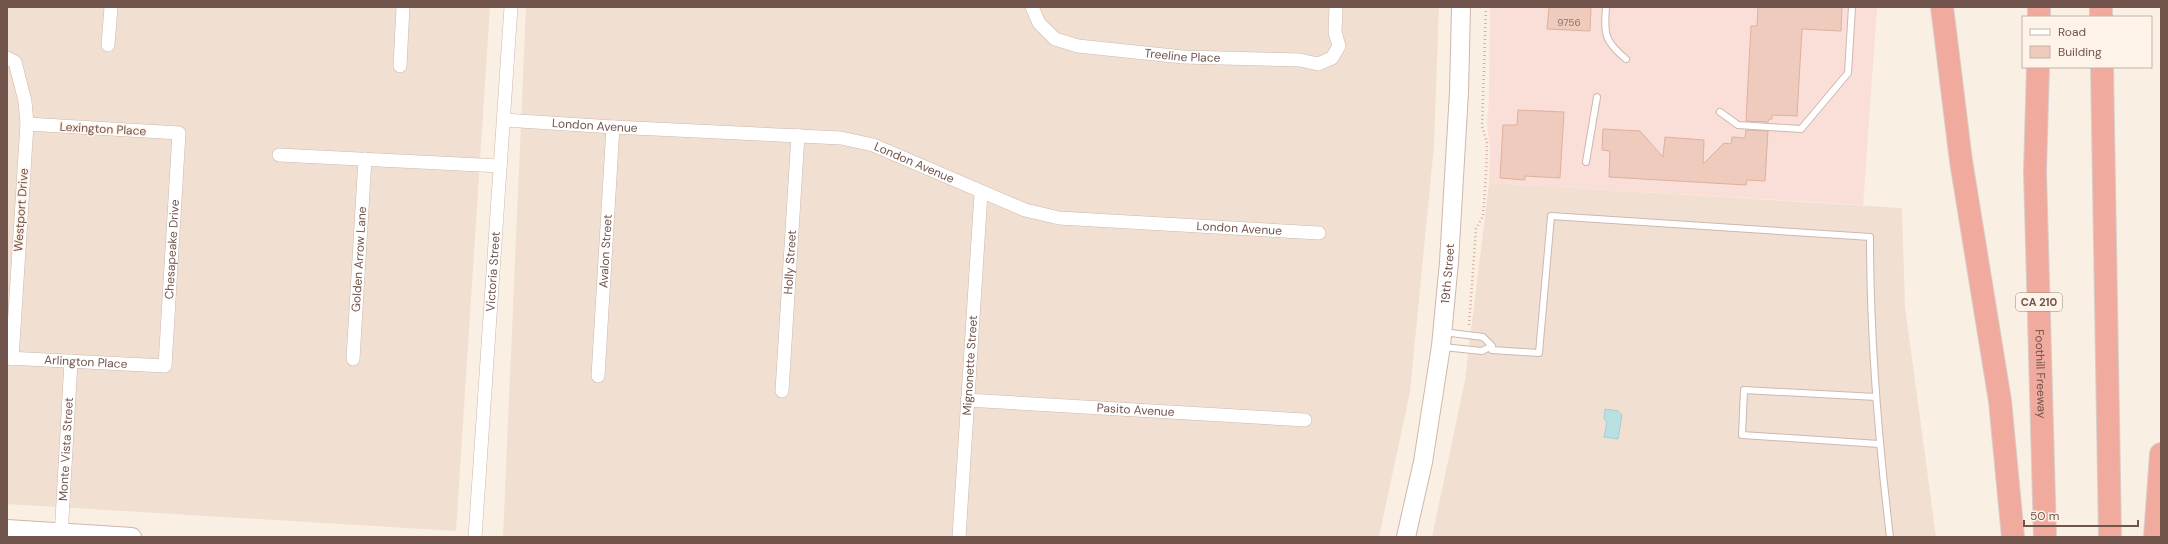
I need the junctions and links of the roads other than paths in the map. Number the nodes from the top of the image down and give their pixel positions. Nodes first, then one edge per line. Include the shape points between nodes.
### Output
1 (111, 7) edge
2 (403, 7) edge
3 (511, 7) edge
4 (1032, 7) edge
5 (1336, 7) edge
6 (1460, 7) edge
7 (1606, 7) edge
8 (1852, 7) edge
9 (1942, 7) edge
10 (108, 45) dead end
11 (11, 60) edge
12 (1626, 60) dead end
13 (400, 66) dead end
14 (2038, 68) edge
15 (2102, 68) edge
16 (1597, 97) dead end
17 (1720, 112) dead end
18 (504, 120) junction
19 (27, 124) junction
20 (613, 127) junction
21 (179, 133) joint
22 (798, 135) junction
23 (279, 155) dead end
24 (365, 159) junction
25 (1586, 162) dead end
26 (500, 166) junction
27 (982, 193) junction
28 (1319, 233) dead end
29 (1442, 339) junction
30 (1492, 350) dead end
31 (10, 359) edge
32 (353, 359) dead end
33 (71, 361) junction
34 (165, 366) joint
35 (598, 376) dead end
36 (782, 391) dead end
37 (1876, 397) junction
38 (967, 400) junction
39 (1305, 420) dead end
40 (1879, 444) junction
41 (2161, 454) edge
42 (7, 529) edge
43 (61, 535) edge
44 (132, 537) edge
45 (475, 537) edge
46 (959, 537) edge
47 (1406, 537) edge
48 (1890, 537) edge
49 (2014, 537) edge
50 (2045, 537) edge
51 (2110, 537) edge
52 (2155, 537) edge

1 - 10 street
2 - 13 street
3 - 18 street, Victoria Street
4 - 5 street, Treeline Place via 1038,23 1055,38 1078,46 1183,57 1300,60 1318,64 1332,58 1339,46 1335,32
6 - 29 main road, 19th Street via 1459,92
7 - 12 lane via 1605,35 1614,49
8 - 17 lane via 1848,73 1801,130 1738,125
9 - 49 highway via 1961,161 2000,401
11 - 19 street, Westport Drive via 25,101
14 - 50 highway, Foothill Freeway / CA 210 via 2035,172
15 - 51 highway
16 - 25 lane
18 - 20 street, London Avenue
18 - 26 street, Victoria Street
19 - 21 street, Lexington Place
19 - 31 street, Westport Drive
20 - 22 street, London Avenue
20 - 35 street, Avalon Street
21 - 34 street, Chesapeake Drive
22 - 27 street, London Avenue via 841,138 873,145
22 - 36 street, Holly Street
23 - 24 street
24 - 26 street
24 - 32 street, Golden Arrow Lane
26 - 45 street, Victoria Street
27 - 28 street, London Avenue via 1025,210 1059,218
27 - 38 street, Mignonette Street
29 - 29 lane via 1482,351 1492,346 1483,337
29 - 47 main road, 19th Street via 1425,448
30 - 37 lane via 1539,353 1551,216 1870,237 1870,295
31 - 33 street, Arlington Place
33 - 34 street, Arlington Place
33 - 43 street, Monte Vista Street
37 - 40 lane
37 - 40 lane via 1744,390 1742,435
38 - 39 street, Pasito Avenue
38 - 46 street, Mignonette Street
40 - 48 lane
41 - 52 highway
42 - 43 main road
43 - 44 main road

